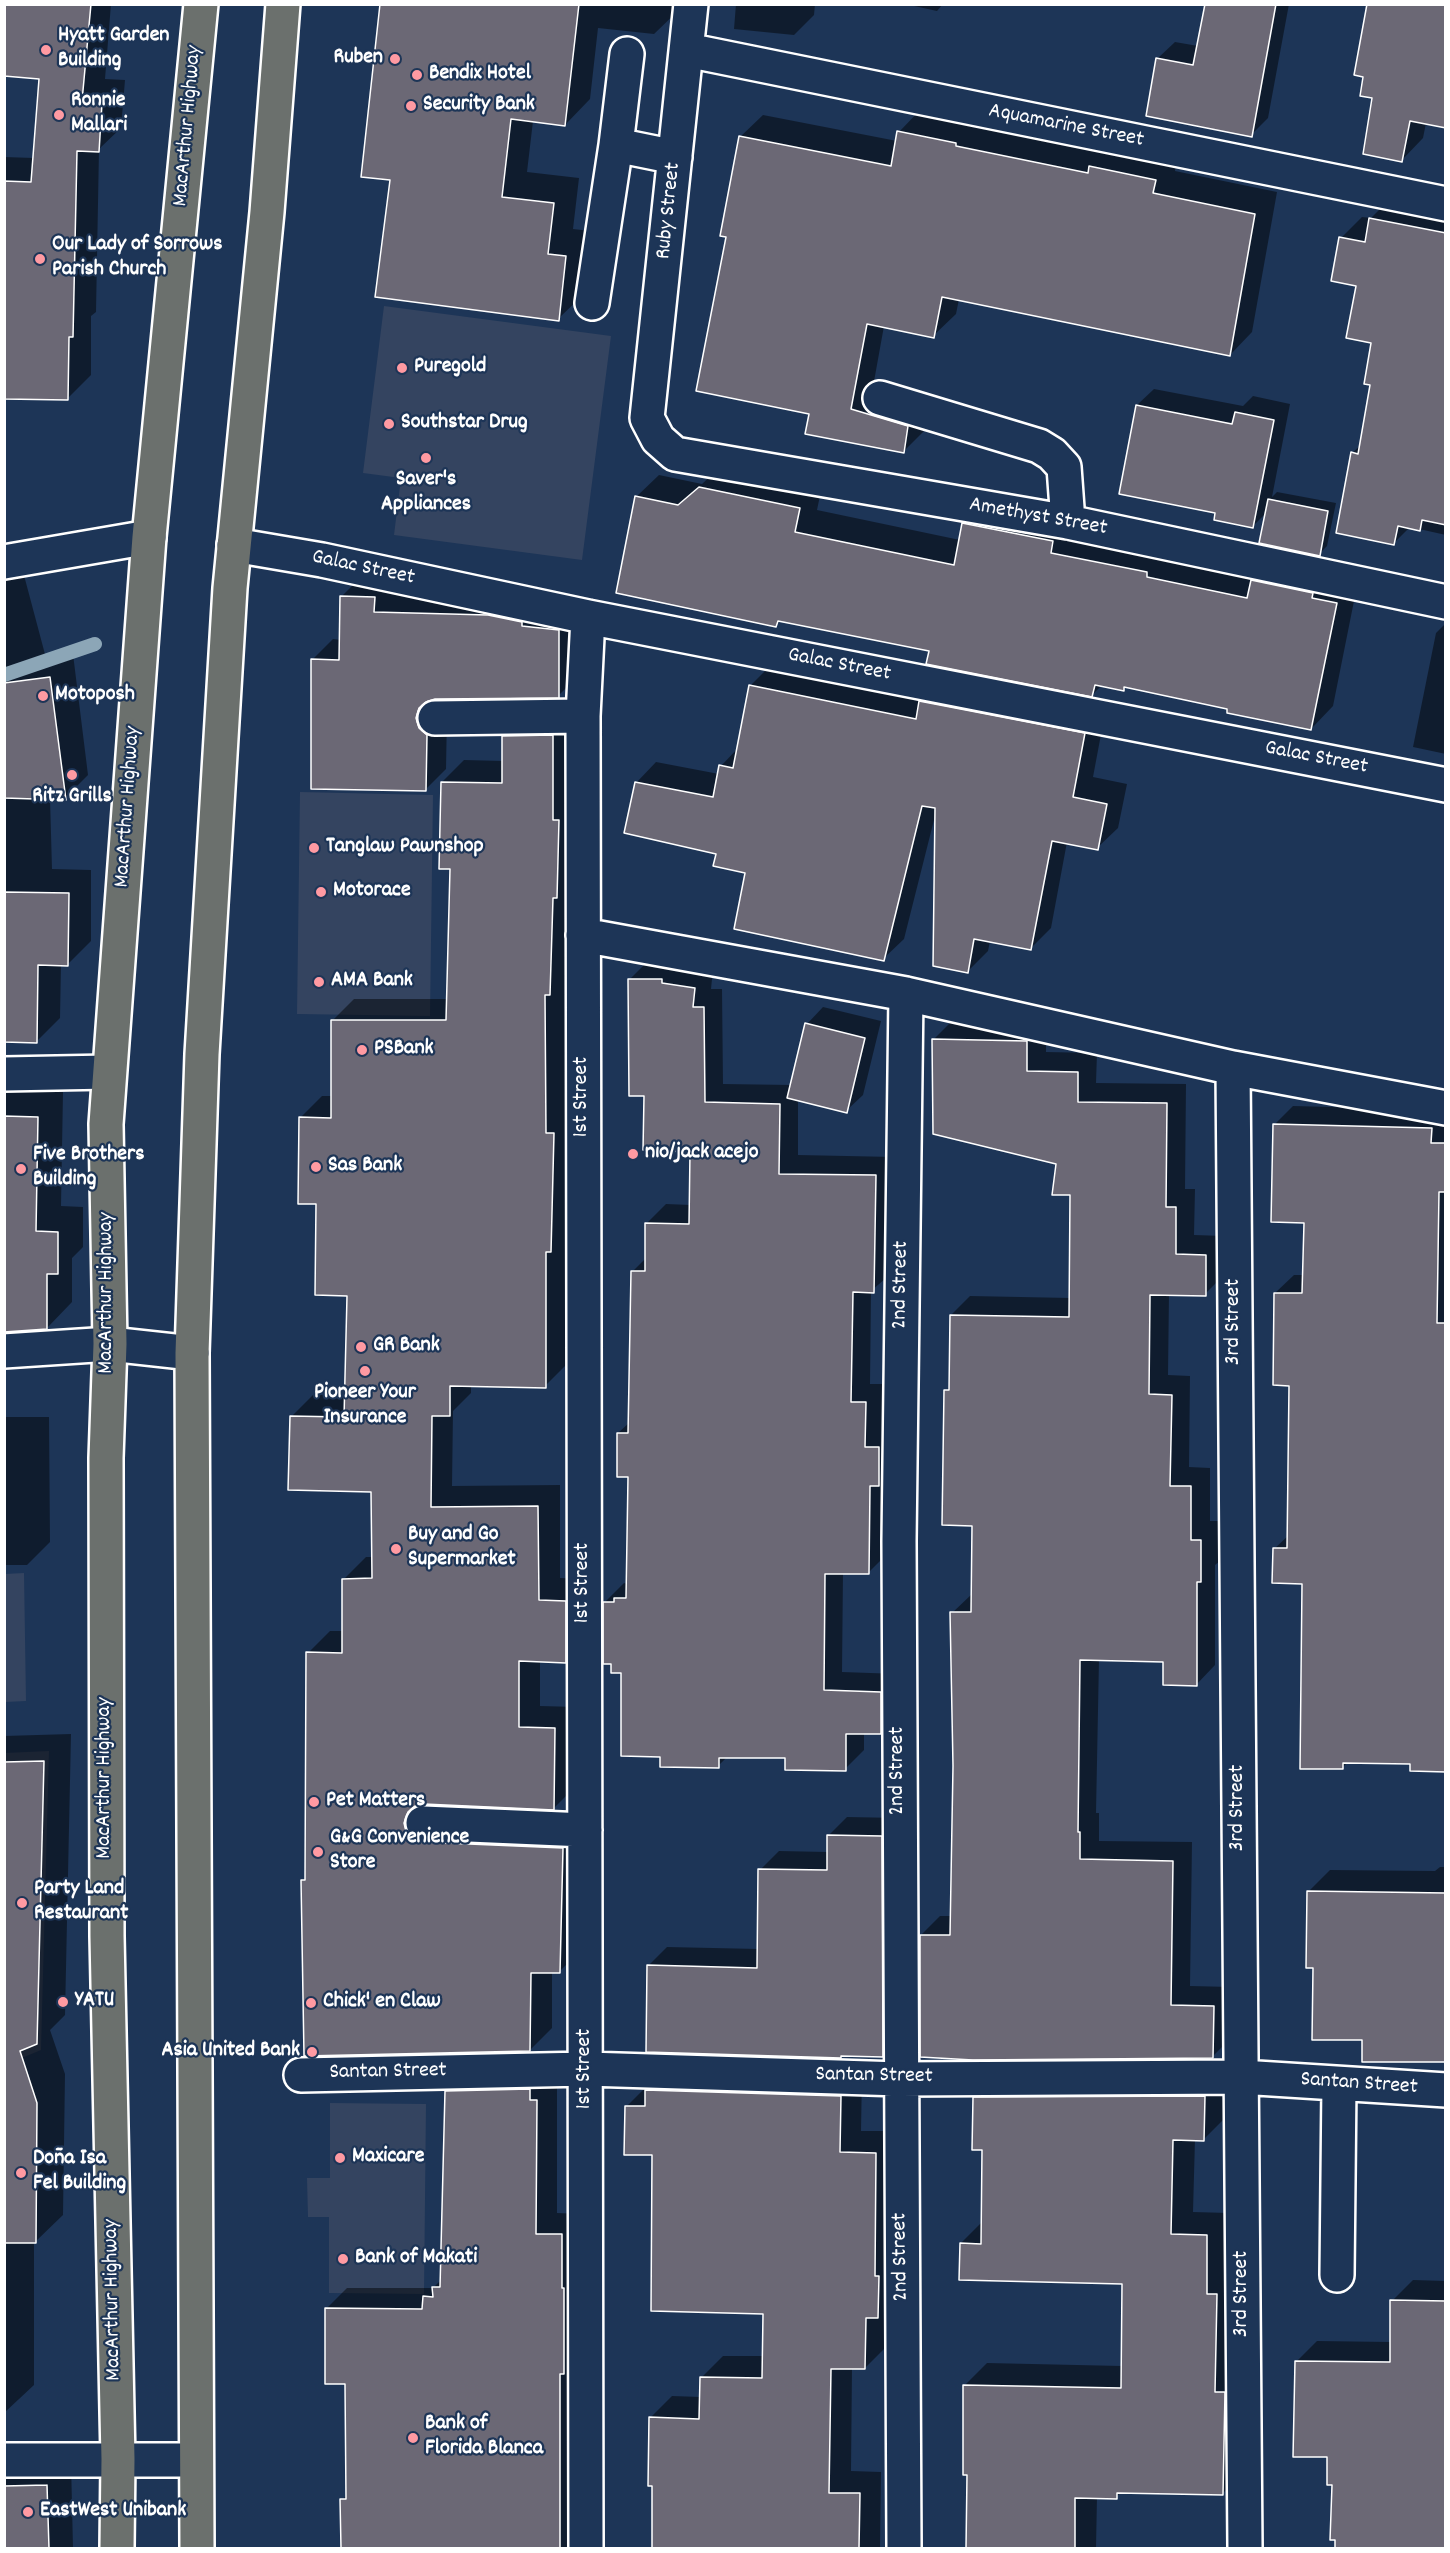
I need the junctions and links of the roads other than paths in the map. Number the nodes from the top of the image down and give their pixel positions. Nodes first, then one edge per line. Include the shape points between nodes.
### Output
1 (201, 4) edge
2 (284, 4) edge
3 (691, 4) edge
4 (687, 50) junction
5 (627, 54) dead end
6 (616, 145) junction
7 (675, 157) junction
8 (1446, 204) edge
9 (592, 303) dead end
10 (880, 398) dead end
11 (647, 418) joint
12 (1068, 522) junction
13 (149, 537) junction
14 (234, 545) junction
15 (4, 562) edge
16 (1446, 602) edge
17 (588, 617) junction
18 (583, 716) junction
19 (435, 718) dead end
20 (1446, 785) edge
21 (583, 935) junction
22 (906, 993) junction
23 (1233, 1068) junction
24 (109, 1072) junction
25 (4, 1074) edge
26 (1446, 1108) edge
27 (110, 1344) junction
28 (4, 1351) edge
29 (192, 1353) junction
30 (423, 1823) dead end
31 (585, 1830) junction
32 (587, 2069) junction
33 (301, 2075) dead end
34 (1241, 2077) junction
35 (900, 2079) junction
36 (1339, 2084) junction
37 (1446, 2090) edge
38 (1337, 2275) dead end
39 (118, 2459) junction
40 (4, 2460) edge
41 (196, 2460) junction
42 (117, 2548) edge
43 (197, 2548) edge
44 (586, 2548) edge
45 (904, 2548) edge
46 (1245, 2548) edge

1 - 13 highway, MacArthur Highway
2 - 14 highway
3 - 4 street, Ruby Street
4 - 7 street, Ruby Street
4 - 8 street, Aquamarine Street
5 - 6 street
6 - 7 street
6 - 9 street
7 - 11 street, Ruby Street
10 - 12 street via 1039,446 1052,454 1064,467
11 - 12 street, Amethyst Street via 658,439 675,454
12 - 16 street, Amethyst Street
13 - 15 street
13 - 24 highway, MacArthur Highway
14 - 17 street, Galac Street
14 - 29 highway via 202,1054
17 - 18 street, 1st Street
17 - 20 street, Galac Street
18 - 19 street
18 - 21 street, 1st Street
21 - 22 street
21 - 31 street, 1st Street
22 - 23 street
22 - 35 street, 2nd Street via 899,1541
23 - 26 street
23 - 34 street, 3rd Street
24 - 25 street
24 - 27 highway, MacArthur Highway via 106,1124
27 - 28 street
27 - 29 street
27 - 39 highway, MacArthur Highway via 106,1458 107,1936
29 - 41 highway
30 - 31 street
31 - 32 street, 1st Street
32 - 33 street, Santan Street
32 - 35 street, Santan Street
32 - 44 street, 1st Street
34 - 35 street, Santan Street
34 - 36 street, Santan Street
34 - 46 street, 3rd Street
35 - 45 street, 2nd Street
36 - 37 street, Santan Street
36 - 38 street
39 - 40 street
39 - 41 street
39 - 42 highway, MacArthur Highway
41 - 43 highway

